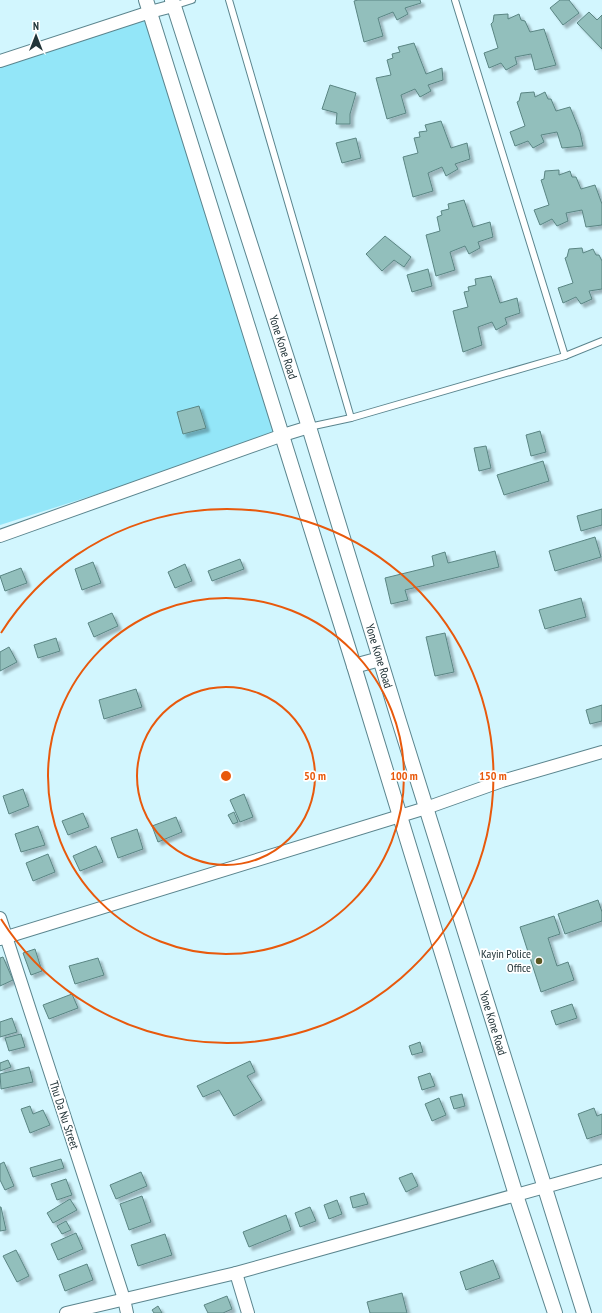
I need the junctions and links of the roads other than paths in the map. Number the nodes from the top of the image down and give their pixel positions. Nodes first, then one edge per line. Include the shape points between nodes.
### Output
1 (192, 0) edge
2 (230, 0) edge
3 (455, 0) edge
4 (172, 3) edge
5 (148, 6) edge
6 (0, 61) edge
7 (602, 340) edge
8 (565, 356) junction
9 (351, 418) junction
10 (309, 427) junction
11 (283, 435) junction
12 (0, 536) edge
13 (380, 659) junction
14 (354, 666) junction
15 (602, 752) edge
16 (426, 808) junction
17 (400, 816) junction
18 (0, 918) edge
19 (3, 938) edge
20 (602, 1171) edge
21 (545, 1187) junction
22 (516, 1195) junction
23 (236, 1273) junction
24 (124, 1299) junction
25 (66, 1313) edge
26 (127, 1313) edge
27 (248, 1313) edge
28 (555, 1313) edge
29 (584, 1313) edge

1 - 4 lane
2 - 9 lane
3 - 8 lane
4 - 5 street
4 - 10 street, Yone Kone Road
5 - 6 street
5 - 11 street
7 - 8 lane
8 - 9 lane
9 - 10 lane
10 - 11 street
10 - 13 street, Yone Kone Road
11 - 12 street
11 - 14 street
13 - 14 street
13 - 16 street, Yone Kone Road
14 - 17 street
15 - 16 street
16 - 17 street
16 - 21 street, Yone Kone Road
17 - 19 street
17 - 22 street
18 - 19 street, Thu Da Nu Street
19 - 24 street, Thu Da Nu Street
20 - 21 street
21 - 22 street
21 - 29 street, Yone Kone Road
22 - 23 street
22 - 28 street
23 - 24 street
23 - 27 street
24 - 25 street
24 - 26 street, Thu Da Nu Street

